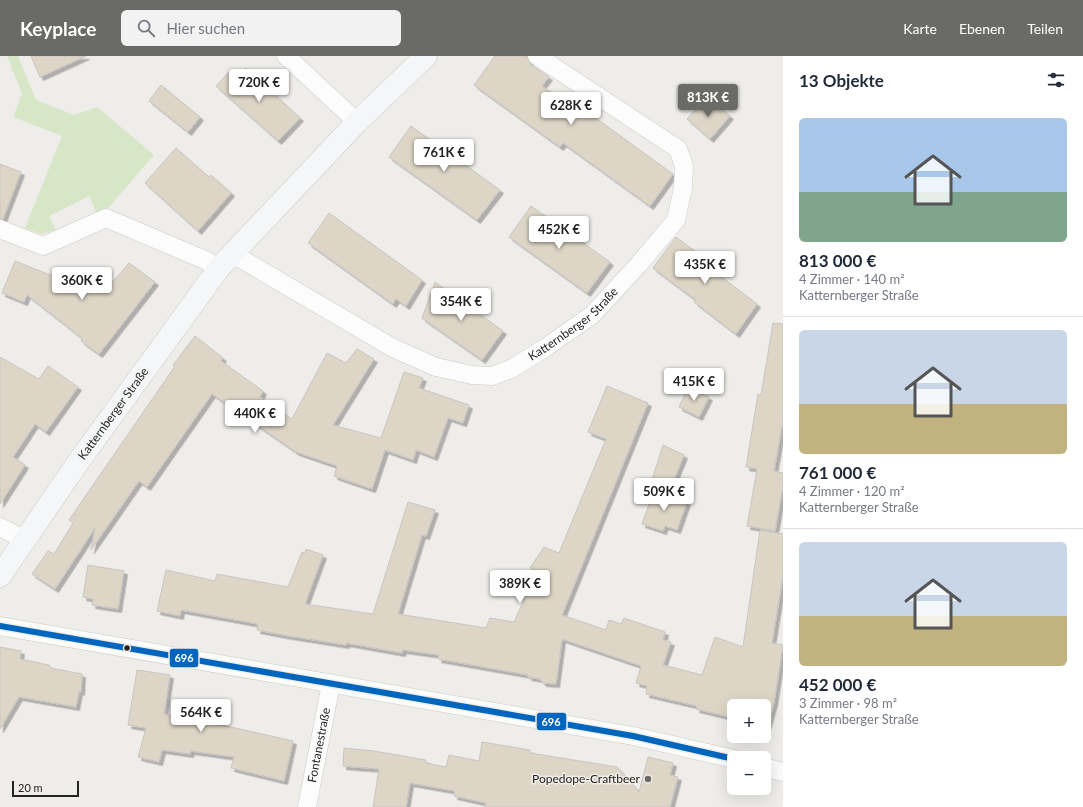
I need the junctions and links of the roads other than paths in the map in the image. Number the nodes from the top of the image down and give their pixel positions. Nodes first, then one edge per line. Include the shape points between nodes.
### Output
1 (286, 56) edge
2 (426, 56) edge
3 (537, 56) edge
4 (357, 122) junction
5 (0, 229) edge
6 (225, 260) junction
7 (0, 527) edge
8 (24, 539) junction
9 (0, 576) edge
10 (0, 626) edge
11 (331, 684) junction
12 (727, 757) edge
13 (771, 769) edge
14 (783, 772) edge
15 (307, 807) edge

1 - 4 street
2 - 4 street, Katternberger Straße
3 - 6 street, Katternberger Straße via 678,150 684,166 683,188 676,220 592,315 545,348 511,369 492,376 472,375 436,367 393,348
4 - 6 street, Katternberger Straße
5 - 6 street via 43,246 106,218 204,260
6 - 8 street, Katternberger Straße
7 - 8 street
8 - 9 street, Katternberger Straße
10 - 11 street
11 - 12 street via 633,736
11 - 15 street, Fontanestraße
13 - 14 street

